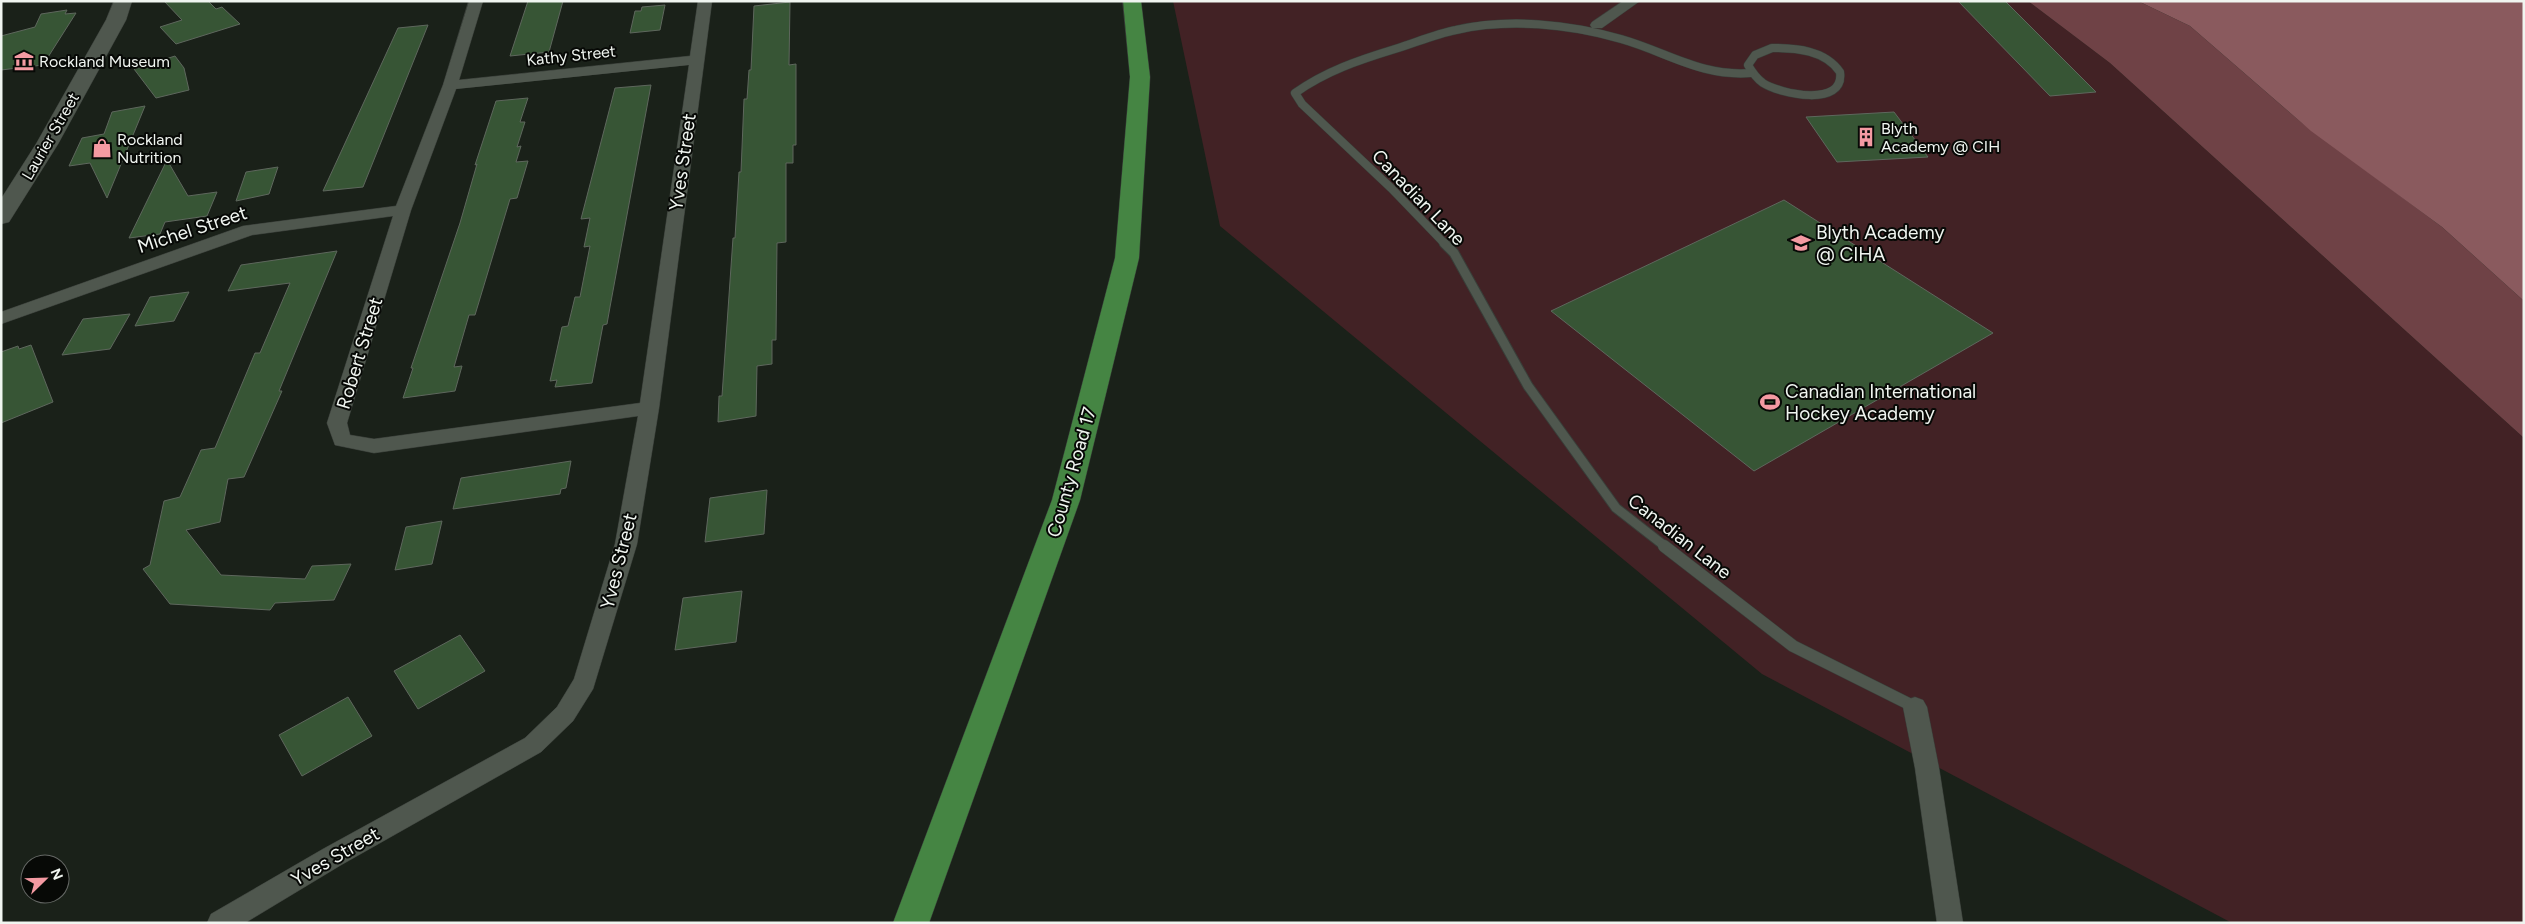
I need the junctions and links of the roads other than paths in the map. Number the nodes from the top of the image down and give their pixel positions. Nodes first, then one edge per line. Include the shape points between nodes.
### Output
1 (123, 1) edge
2 (476, 1) edge
3 (705, 1) edge
4 (1132, 1) edge
5 (1633, 1) edge
6 (1600, 9) dead end
7 (1595, 28) junction
8 (695, 60) junction
9 (1751, 73) junction
10 (450, 84) junction
11 (403, 210) junction
12 (1, 217) edge
13 (1, 318) edge
14 (649, 408) junction
15 (1915, 707) joint
16 (220, 923) edge
17 (910, 923) edge
18 (1950, 923) edge

1 - 12 main road, Laurier Street via 47,144
2 - 10 street, Robert Street
3 - 8 street, Yves Street
4 - 17 main road, County Road 17 via 1140,76 1126,258 1066,500
5 - 7 street
6 - 7 street
7 - 9 lane, Canadian Lane via 1716,74
7 - 15 lane, Canadian Lane via 1554,25 1463,28 1368,57 1310,82 1296,93 1302,104 1454,253 1528,386 1616,508 1793,646
8 - 10 street, Kathy Street
8 - 14 street, Yves Street
9 - 9 lane via 1768,86 1796,94 1824,93 1834,89 1841,76 1834,65 1817,54 1786,48 1760,52 1751,57 1748,64
10 - 11 street, Robert Street
11 - 13 street, Michel Street via 249,230
11 - 14 street, Robert Street via 337,423 342,440 374,446
14 - 16 street, Yves Street via 626,544 585,682 565,714 534,745
15 - 18 street

